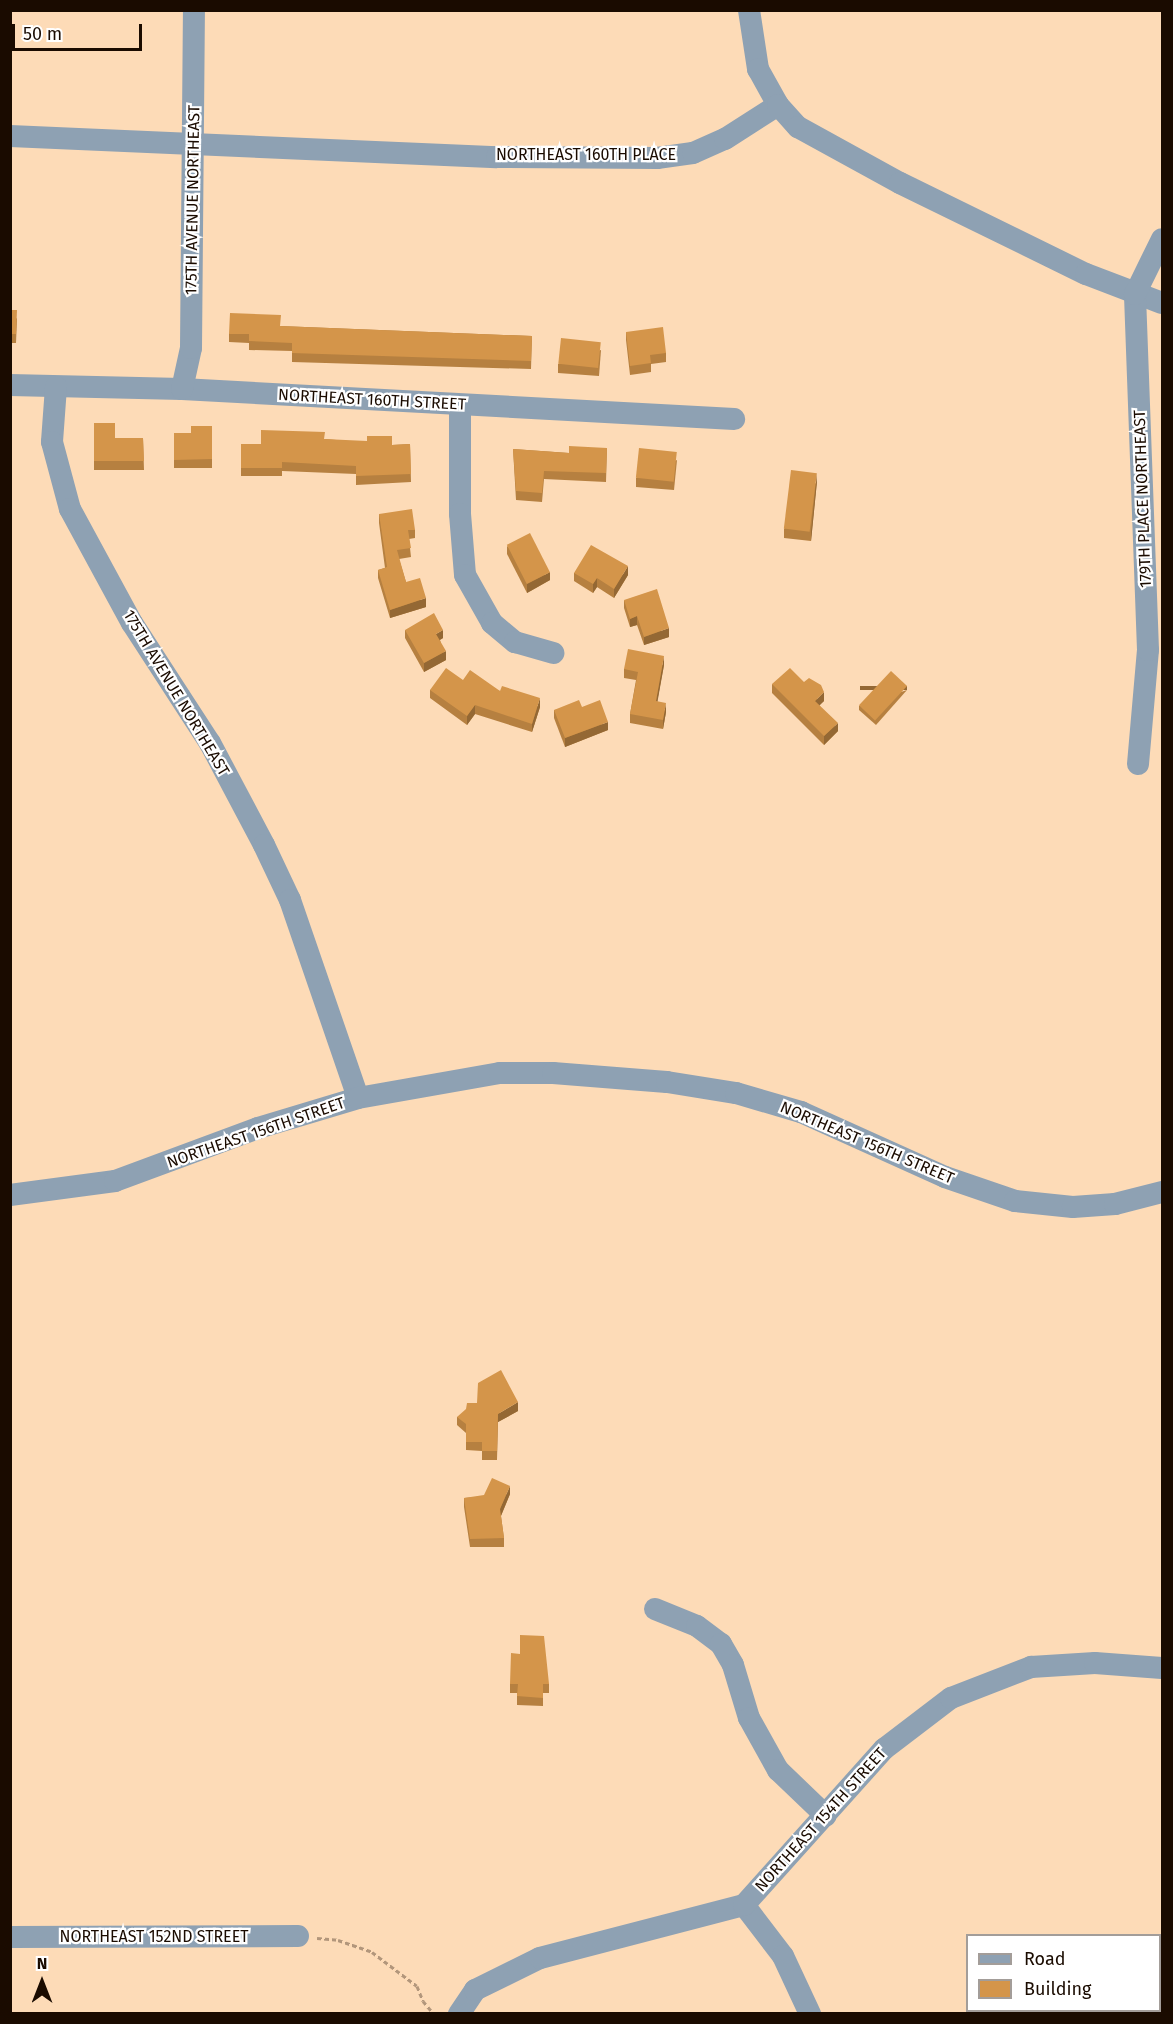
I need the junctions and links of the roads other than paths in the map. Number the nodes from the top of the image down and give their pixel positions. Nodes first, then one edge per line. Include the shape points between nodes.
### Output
1 (194, 10) edge
2 (749, 10) edge
3 (778, 105) junction
4 (10, 136) edge
5 (195, 145) junction
6 (1162, 239) edge
7 (1135, 294) junction
8 (1162, 303) edge
9 (10, 385) edge
10 (56, 387) junction
11 (182, 389) junction
12 (460, 405) junction
13 (734, 419) dead end
14 (553, 653) dead end
15 (1138, 764) dead end
16 (358, 1098) junction
17 (1162, 1192) edge
18 (10, 1195) edge
19 (655, 1609) dead end
20 (1162, 1668) edge
21 (826, 1816) junction
22 (744, 1905) junction
23 (298, 1936) road end
24 (10, 1937) edge
25 (459, 2013) edge
26 (810, 2013) edge

1 - 5 street, 175TH AVENUE NORTHEAST
2 - 3 street via 758,69
3 - 5 street, NORTHEAST 160TH PLACE via 725,139 693,153 657,158
3 - 7 street via 798,127 900,183
4 - 5 street, NORTHEAST 160TH PLACE
5 - 11 street, 175TH AVENUE NORTHEAST via 191,348
6 - 7 street, 179TH PLACE NORTHEAST
7 - 8 street
7 - 15 street, 179TH PLACE NORTHEAST via 1148,650
9 - 10 street, NORTHEAST 160TH STREET
10 - 11 street, NORTHEAST 160TH STREET
10 - 16 street, 175TH AVENUE NORTHEAST via 52,442 70,509 132,622 210,743 264,845 290,900
11 - 12 street, NORTHEAST 160TH STREET
12 - 13 street, NORTHEAST 160TH STREET
12 - 14 street via 460,514 465,575 492,622 515,642
16 - 17 street, NORTHEAST 156TH STREET via 500,1073 564,1073 667,1082 736,1093 801,1112 945,1177 1015,1201 1073,1207 1115,1204
16 - 18 street, NORTHEAST 156TH STREET via 258,1128 115,1180
19 - 21 street via 697,1626 721,1644 733,1665 749,1718 778,1770
20 - 21 street, NORTHEAST 154TH STREET via 1095,1663 1031,1667 988,1681 951,1698 884,1749
21 - 22 street, NORTHEAST 154TH STREET
22 - 25 street, NORTHEAST 154TH STREET via 540,1958 475,1990
22 - 26 street via 783,1956
23 - 24 street, NORTHEAST 152ND STREET

